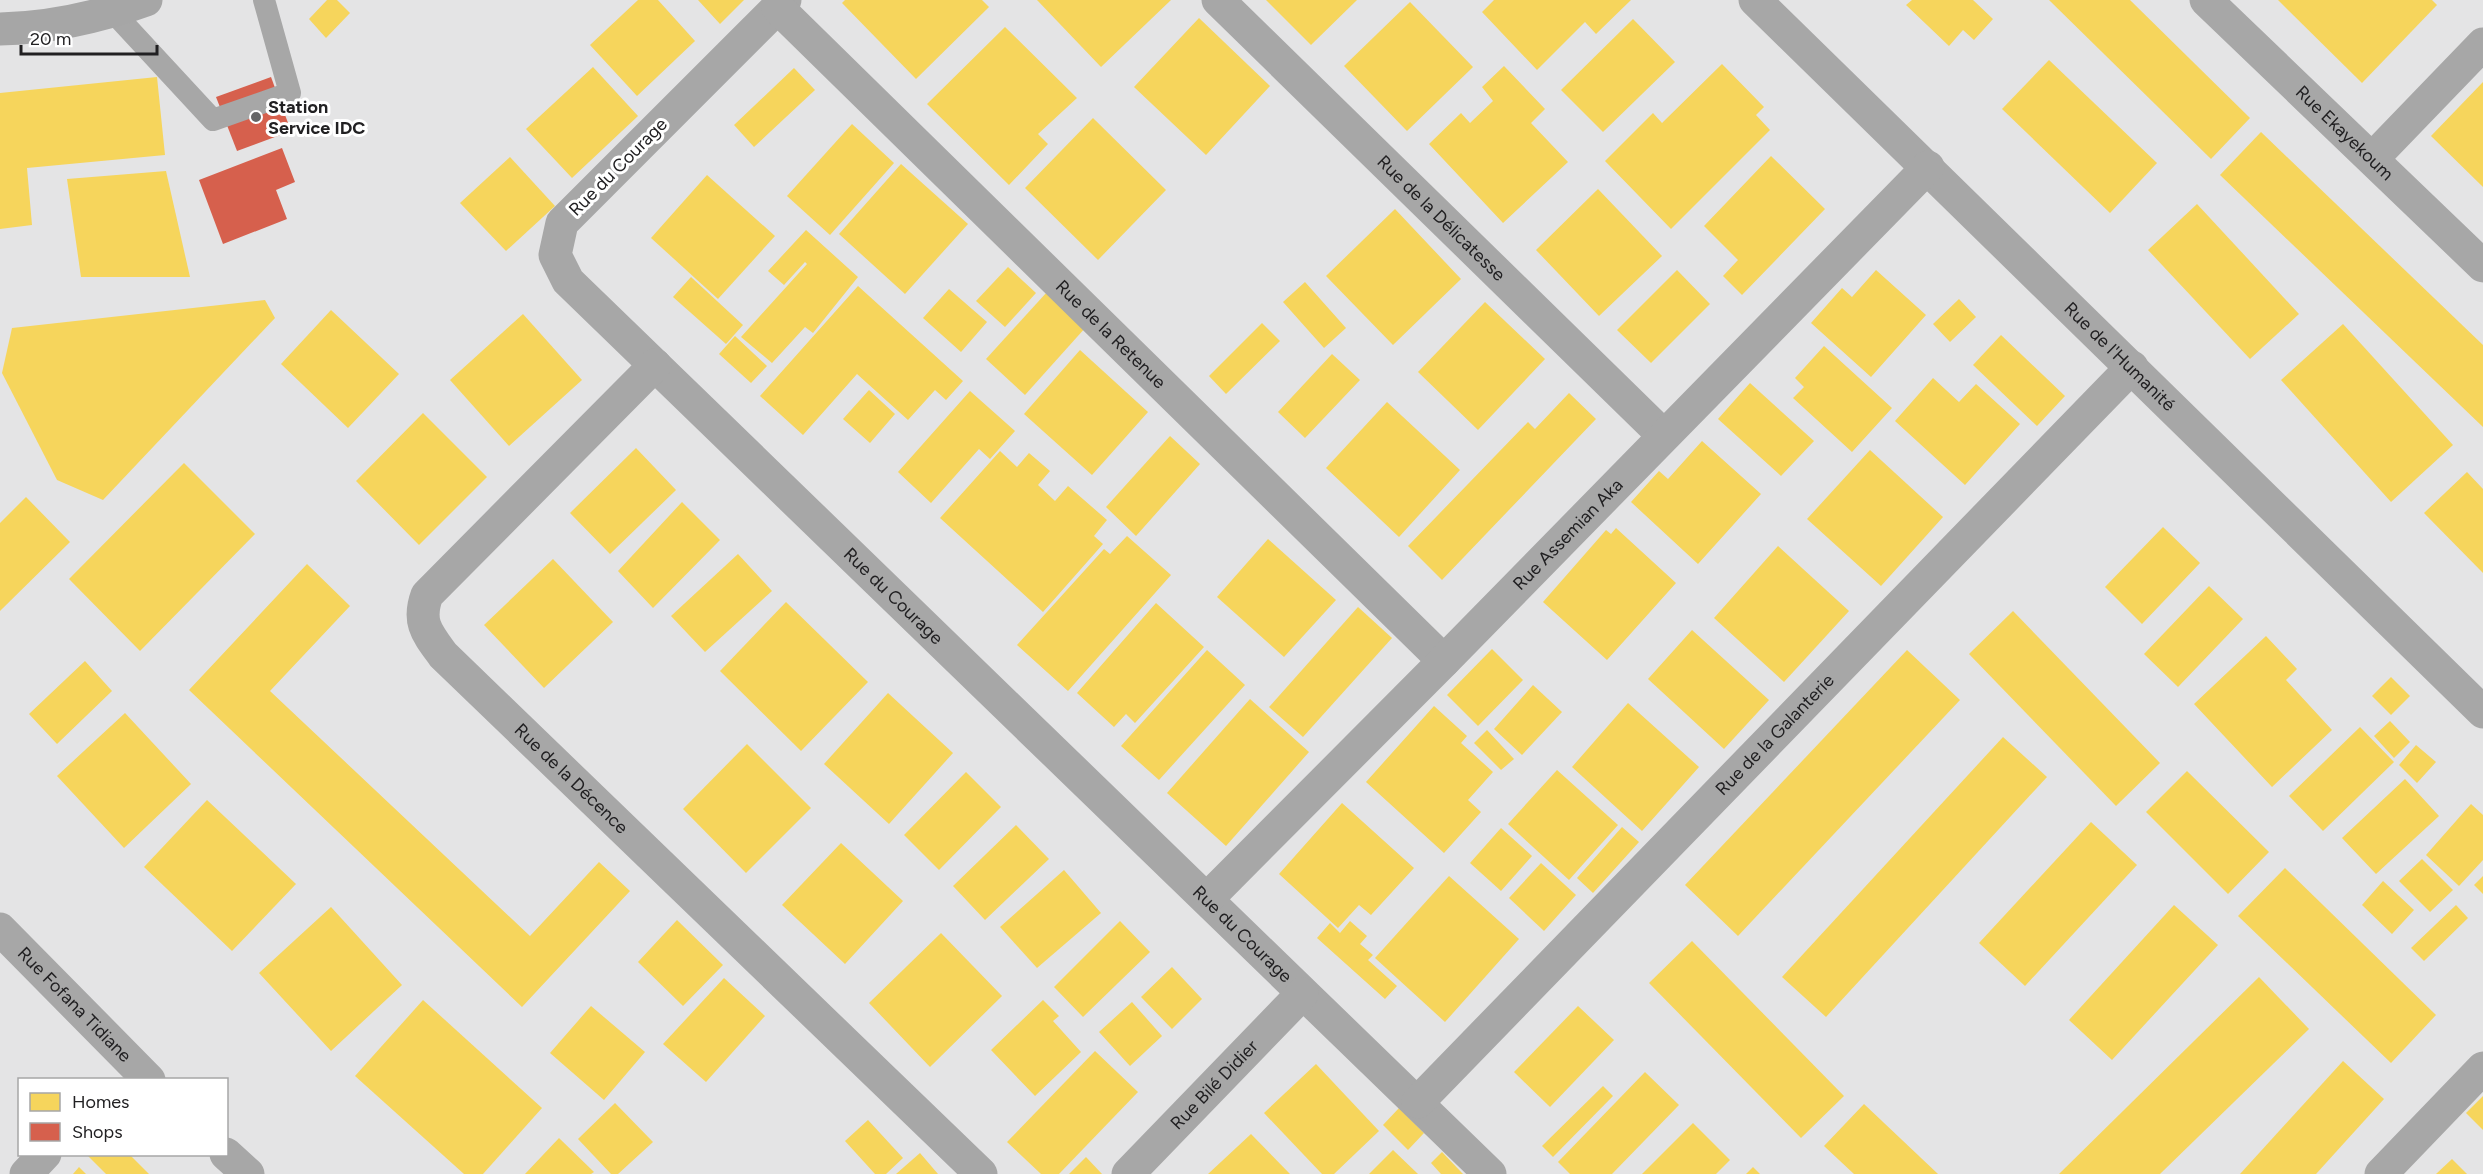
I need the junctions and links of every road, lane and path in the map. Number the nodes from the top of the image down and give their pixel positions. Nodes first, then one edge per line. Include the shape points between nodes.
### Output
1 (146, 0) edge
2 (264, 0) edge
3 (1218, 0) edge
4 (1755, 0) edge
5 (2206, 0) edge
6 (782, 4) edge
7 (113, 12) junction
8 (0, 29) edge
9 (2483, 44) edge
10 (2373, 158) junction
11 (1928, 167) junction
12 (2483, 266) edge
13 (654, 365) junction
14 (2132, 367) junction
15 (1663, 435) junction
16 (1444, 661) junction
17 (2483, 712) edge
18 (1206, 899) junction
19 (0, 929) edge
20 (1302, 994) junction
21 (2483, 1068) edge
22 (134, 1075) edge
23 (1418, 1102) junction
24 (44, 1156) edge
25 (228, 1156) edge
26 (26, 1174) edge
27 (248, 1174) edge
28 (981, 1174) edge
29 (1128, 1174) edge
30 (1490, 1174) edge
31 (2381, 1174) edge

1 - 7 street
2 - 7 lane via 290,93 213,120
3 - 15 street, Rue de la Délicatesse
4 - 11 street, Rue de l'Humanité
5 - 10 street, Rue Ekayekoum
6 - 13 street, Rue du Courage via 562,223 555,255 568,281
6 - 16 street, Rue de la Retenue
7 - 8 street via 32,28
9 - 10 street
10 - 12 street, Rue Ekayekoum
11 - 14 street, Rue de l'Humanité
11 - 15 street, Rue Assemian Aka
13 - 18 street, Rue du Courage
13 - 28 street, Rue de la Décence via 427,595 421,610 426,633 443,655
14 - 17 street, Rue de l'Humanité
14 - 23 street, Rue de la Galanterie
15 - 16 street, Rue Assemian Aka
16 - 18 street, Rue Assemian Aka
18 - 20 street, Rue du Courage
19 - 22 street, Rue Fofana Tidiane
20 - 23 street, Rue du Courage
20 - 29 street, Rue Bilé Didier
21 - 31 street
23 - 30 street, Rue du Courage
24 - 26 street
25 - 27 street

